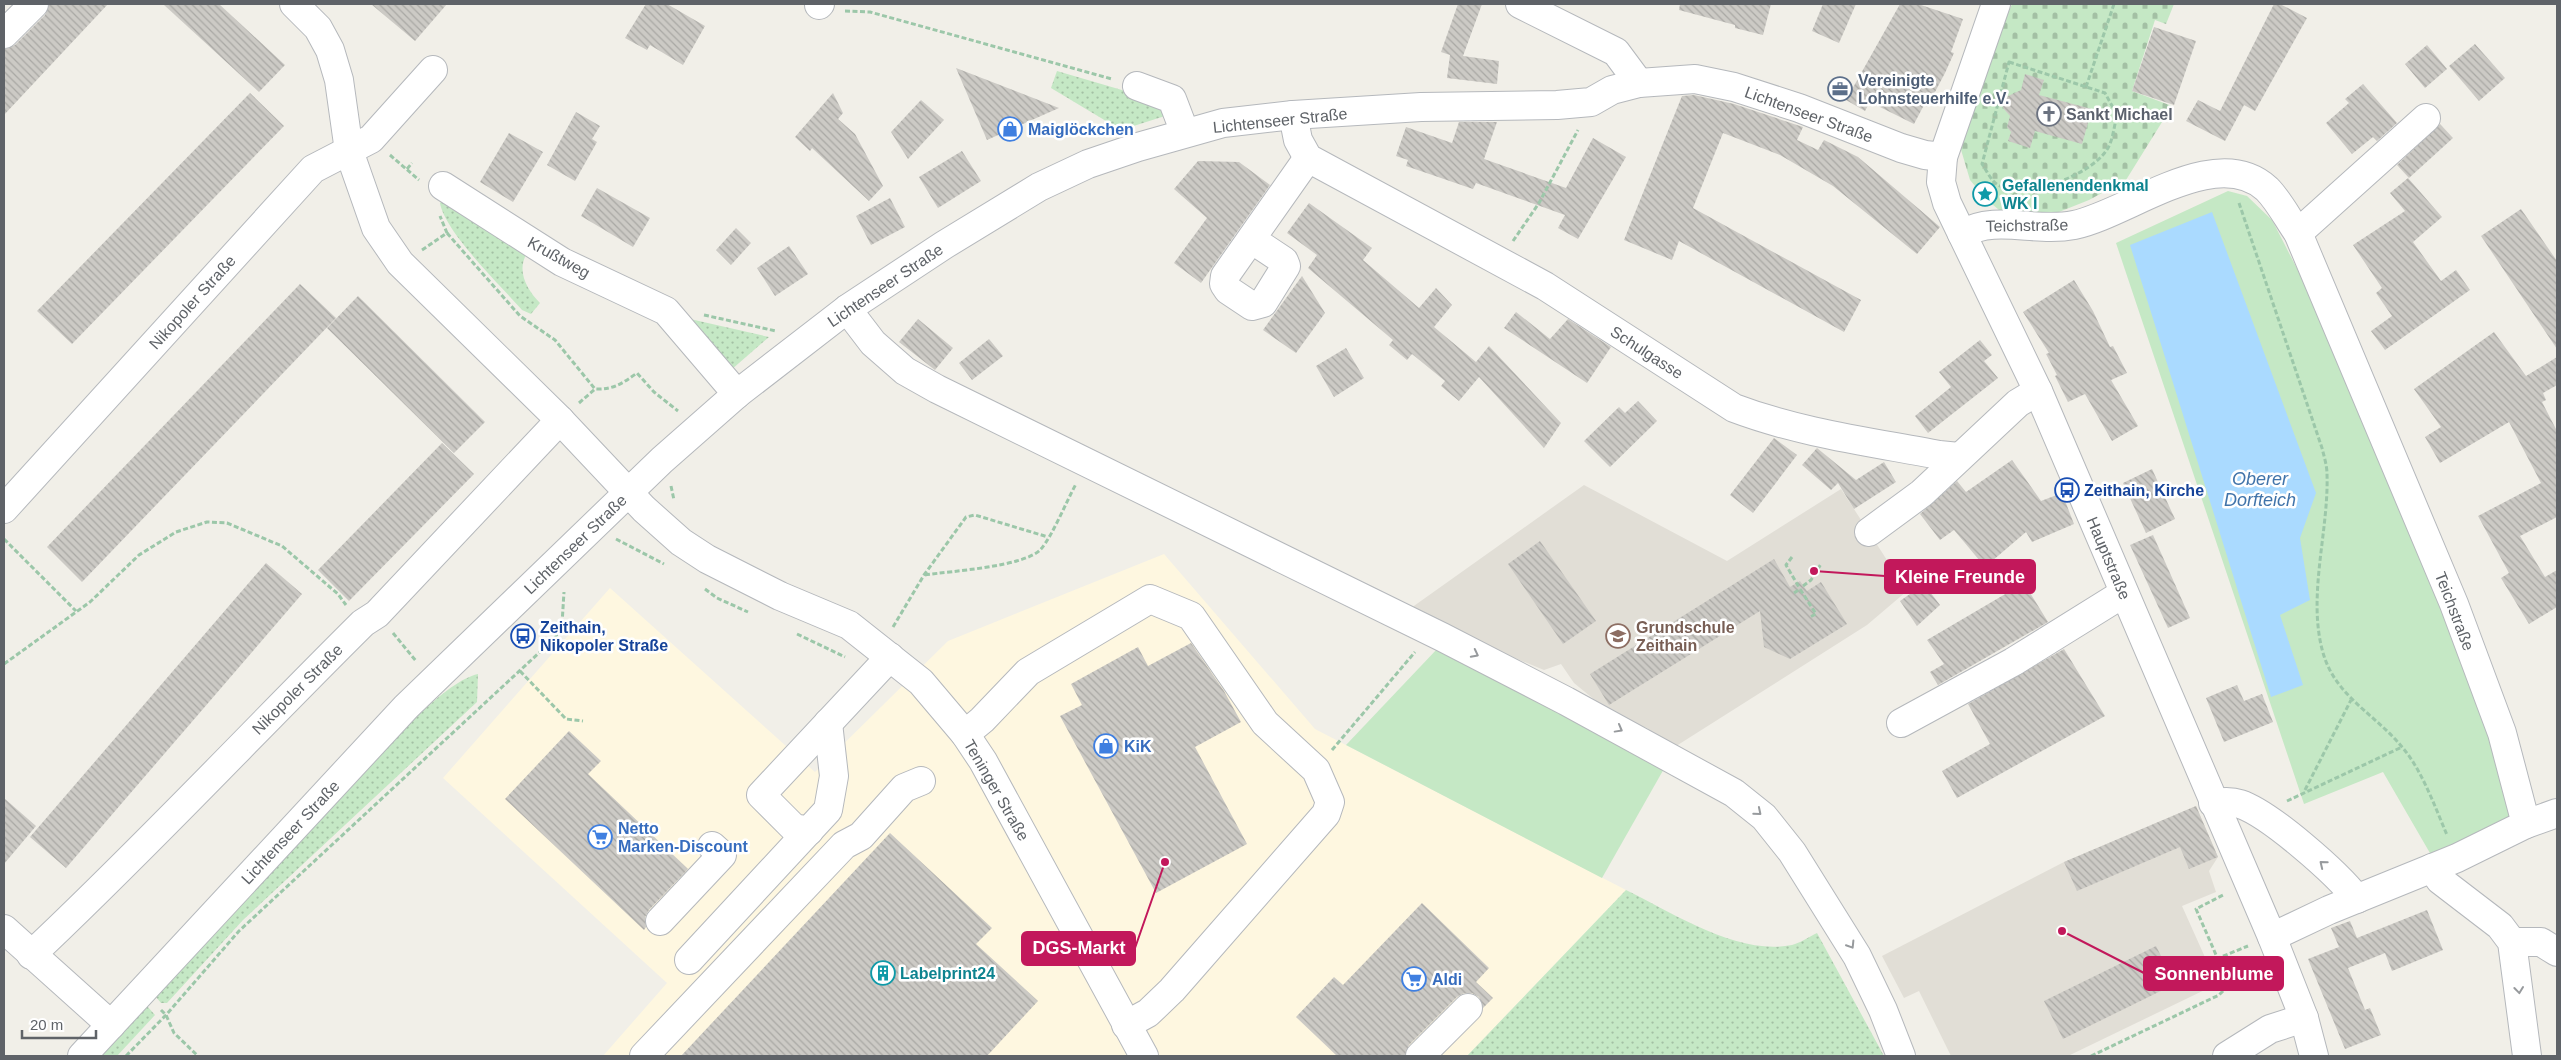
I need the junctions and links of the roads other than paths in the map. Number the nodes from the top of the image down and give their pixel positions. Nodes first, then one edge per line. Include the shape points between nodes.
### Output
1 (34, 4) edge
2 (294, 4) edge
3 (1520, 4) edge
4 (1996, 4) edge
5 (4, 34) edge
6 (433, 70) dead end
7 (1639, 83) junction
8 (1136, 86) road end
9 (1294, 115) junction
10 (2426, 118) dead end
11 (1185, 133) junction
12 (360, 145) junction
13 (1943, 156) junction
14 (1308, 158) junction
15 (439, 190) road end
16 (2298, 233) junction
17 (1962, 234) junction
18 (1251, 239) dead end
19 (847, 310) junction
20 (2038, 391) junction
21 (737, 394) junction
22 (560, 420) junction
23 (1959, 457) junction
24 (637, 500) junction
25 (4, 509) edge
26 (1869, 532) dead end
27 (2124, 593) junction
28 (884, 652) junction
29 (828, 723) junction
30 (1901, 723) dead end
31 (965, 734) junction
32 (921, 781) dead end
33 (2213, 803) junction
34 (2557, 813) edge
35 (2526, 824) junction
36 (809, 831) junction
37 (712, 846) dead end
38 (2432, 868) junction
39 (2357, 899) junction
40 (660, 921) dead end
41 (4, 929) edge
42 (2260, 942) junction
43 (2512, 942) junction
44 (2557, 952) edge
45 (32, 955) junction
46 (689, 960) dead end
47 (1468, 1008) dead end
48 (2304, 1018) junction
49 (111, 1025) junction
50 (1126, 1025) junction
51 (82, 1056) edge
52 (644, 1056) edge
53 (1144, 1056) edge
54 (1420, 1056) edge
55 (1901, 1056) edge
56 (2227, 1056) edge
57 (2314, 1056) edge
58 (2527, 1056) edge

1 - 5 street
2 - 12 street via 318,28 330,50
3 - 7 street via 1616,52
4 - 13 street, Hauptstraße
6 - 12 street, Nikopoler Straße
7 - 9 street, Lichtenseer Straße via 1612,90 1591,102
7 - 13 street, Lichtenseer Straße via 1695,79 1734,87 1799,108 1901,148
8 - 11 street via 1172,99
9 - 11 street, Lichtenseer Straße via 1223,123
9 - 14 street via 1298,140
10 - 16 street
11 - 19 street, Lichtenseer Straße via 1088,164 1039,187
12 - 22 street via 376,228 400,263
12 - 25 street, Nikopoler Straße via 313,169
13 - 17 street, Hauptstraße via 1941,182
14 - 18 street
14 - 23 street, Schulgasse via 1499,259 1734,408 1809,430
15 - 21 street, Krußtweg via 562,262 666,311
16 - 17 street, Teichstraße via 2266,189 2246,177 2229,174 2197,175 2104,216 2074,225 2040,228 1992,223
16 - 35 street, Teichstraße via 2454,604 2502,733
17 - 20 street, Hauptstraße
19 - 21 street, Lichtenseer Straße
19 -> 55 street via 873,343 905,371 1608,724 1734,793 1764,817 1792,852 1857,956
20 - 23 street via 2018,403
20 - 27 street, Hauptstraße
21 - 24 street, Lichtenseer Straße
22 - 24 street
22 - 45 street, Nikopoler Straße via 370,618
23 - 26 street via 1922,493
24 - 28 street, Teninger Straße via 682,542 707,559 780,596 848,625
24 - 49 street, Lichtenseer Straße via 433,680
27 - 30 street via 2013,662
27 - 33 street, Hauptstraße
28 - 29 street
28 - 31 street, Teninger Straße via 921,682
29 - 36 street via 834,776 828,810
29 - 36 street via 761,795 794,828
31 - 50 street, Teninger Straße via 983,761
31 - 50 street via 1028,672 1150,599 1191,616 1265,723 1316,770 1330,802 1326,814 1172,990 1148,1013
32 - 52 street via 904,788 861,836 844,845
39 -> 33 street via 2341,879 2262,815 2240,804
33 - 42 street, Hauptstraße via 2248,884
34 - 35 street
35 - 38 street
36 - 46 street
37 - 40 street via 722,855
38 - 39 street
38 - 43 street via 2440,880 2500,926
39 - 42 street
41 - 45 street
42 - 48 street, Hauptstraße
43 - 44 street via 2541,942
43 -> 58 street
45 - 49 street
47 - 54 street
48 - 56 street via 2270,1029
48 - 57 street, Hauptstraße
49 - 51 street, Lichtenseer Straße
50 - 53 street, Teninger Straße

